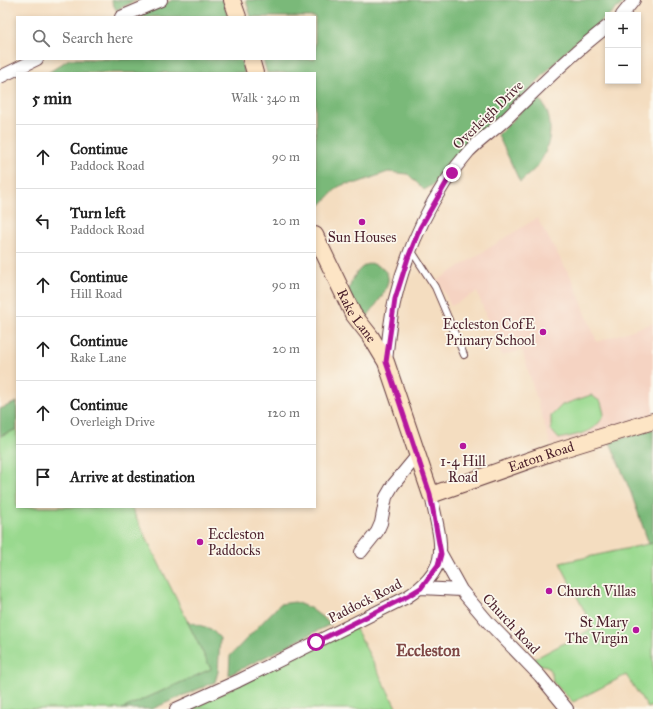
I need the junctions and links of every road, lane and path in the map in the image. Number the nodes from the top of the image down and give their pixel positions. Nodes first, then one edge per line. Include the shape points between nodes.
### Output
1 (161, 0) edge
2 (232, 0) edge
3 (634, 0) edge
4 (624, 12) edge
5 (123, 16) edge
6 (238, 16) edge
7 (605, 28) edge
8 (34, 60) edge
9 (251, 60) edge
10 (255, 72) edge
11 (0, 77) edge
12 (316, 237) edge
13 (411, 250) junction
14 (464, 355) dead end
15 (386, 362) junction
16 (653, 421) edge
17 (417, 456) junction
18 (430, 494) junction
19 (361, 552) dead end
20 (441, 554) junction
21 (421, 588) junction
22 (461, 590) junction
23 (176, 709) edge
24 (567, 709) edge

1 - 5 street
2 - 6 street
3 - 4 street
7 - 13 street, Overleigh Drive via 582,46 498,127 470,150 438,195
8 - 11 street
9 - 10 street
12 - 15 street, Rake Lane via 353,314
13 - 14 lane via 435,287
13 - 15 street, Overleigh Drive via 395,299
15 - 17 street, Rake Lane
16 - 18 street, Eaton Road
17 - 18 street, Rake Lane
17 - 19 street via 389,491 377,532
18 - 20 street
20 - 21 street, Paddock Road via 438,565
20 - 22 street, Church Road
21 - 22 street
21 - 23 street, Paddock Road
22 - 24 street, Church Road

